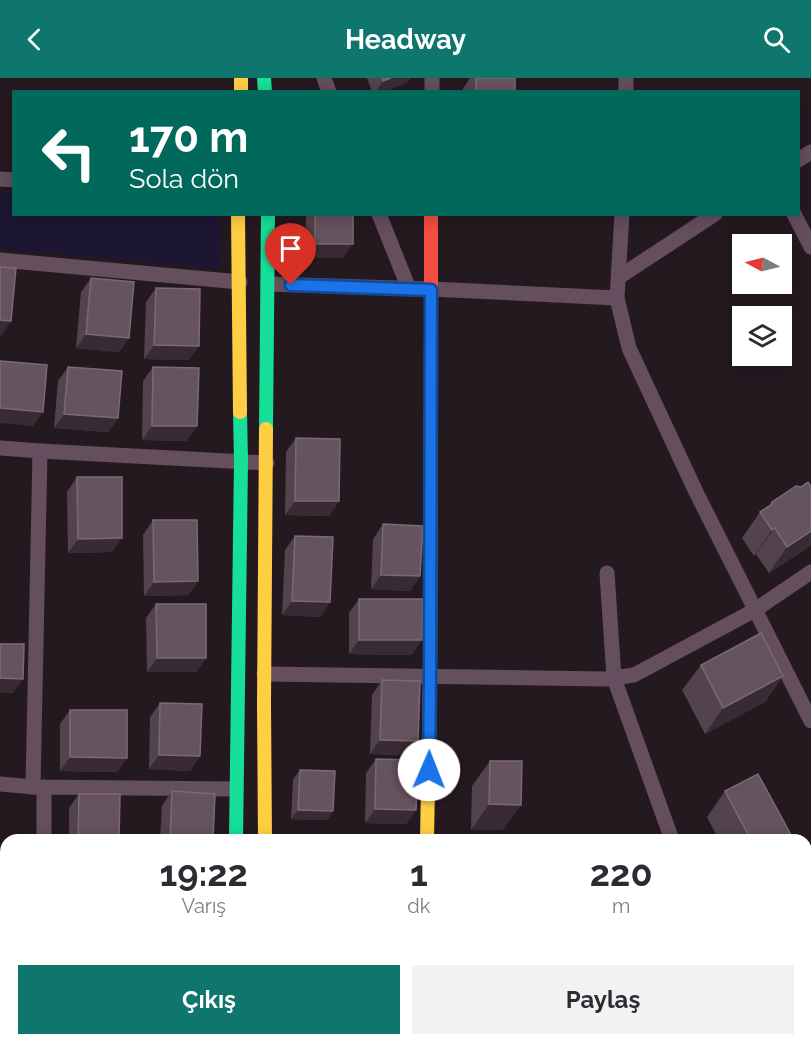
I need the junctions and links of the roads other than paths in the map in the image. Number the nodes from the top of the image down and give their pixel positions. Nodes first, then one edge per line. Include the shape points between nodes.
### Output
1 (238, 216) edge
2 (268, 216) edge
3 (380, 216) edge
4 (431, 216) edge
5 (622, 216) edge
6 (712, 216) edge
7 (795, 216) edge
8 (811, 247) edge
9 (0, 260) edge
10 (619, 277) junction
11 (240, 282) junction
12 (268, 284) junction
13 (409, 289) junction
14 (431, 290) junction
15 (617, 298) junction
16 (0, 448) edge
17 (40, 451) junction
18 (241, 461) junction
19 (267, 462) junction
20 (811, 572) edge
21 (607, 573) dead end
22 (755, 610) junction
23 (264, 674) junction
24 (430, 677) junction
25 (615, 678) junction
26 (811, 721) edge
27 (0, 784) edge
28 (38, 787) junction
29 (236, 789) junction
30 (43, 834) edge
31 (236, 834) edge
32 (265, 834) edge
33 (427, 834) edge
34 (670, 834) edge

1 - 11 street
2 - 12 street
3 - 13 street
4 - 14 street
5 - 10 street
6 - 10 street
7 - 8 street
9 - 11 street
10 - 15 street
11 - 18 street
12 - 13 street
12 - 19 street
13 - 14 street
14 - 15 street
14 - 24 street
15 - 22 street via 628,348
16 - 17 street
17 - 18 street
17 - 28 street
18 - 19 street
18 - 29 street
19 - 23 street
20 - 22 street
21 - 25 street
22 - 25 street via 634,675
22 - 26 street
23 - 24 street
23 - 32 street
24 - 25 street
24 - 33 street
25 - 34 street
27 - 28 street
28 - 29 street
28 - 30 street
29 - 31 street

